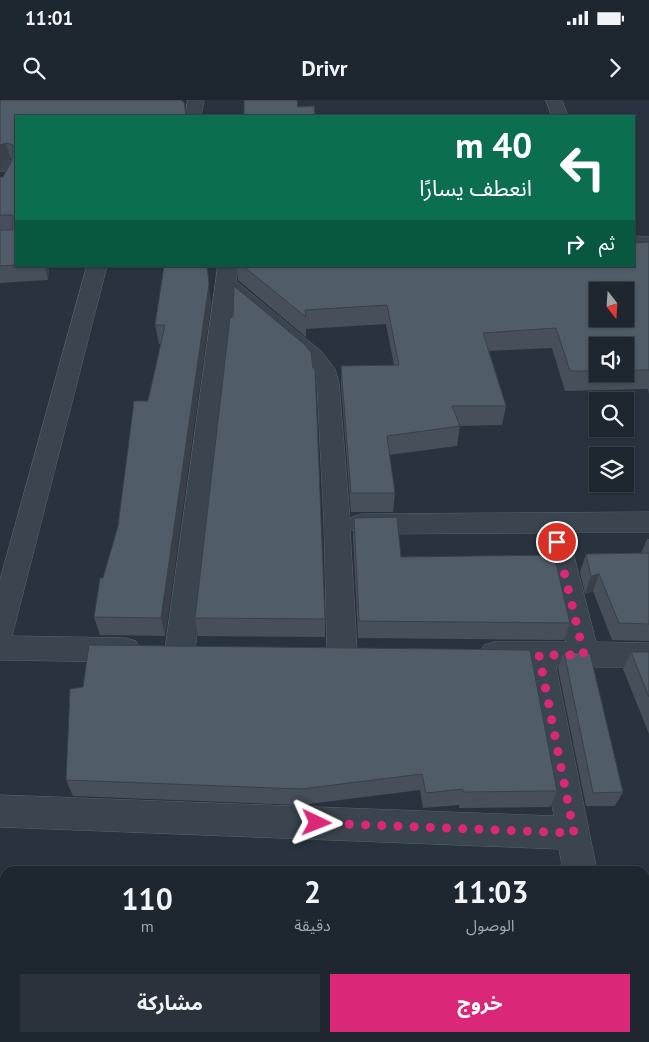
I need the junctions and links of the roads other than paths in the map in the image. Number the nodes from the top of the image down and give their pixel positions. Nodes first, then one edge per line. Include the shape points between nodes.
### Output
1 (196, 100) edge
2 (554, 100) edge
3 (193, 115) edge
4 (560, 115) edge
5 (635, 242) edge
6 (649, 243) edge
7 (97, 267) edge
8 (227, 275) edge
9 (649, 522) edge
10 (552, 523) junction
11 (337, 524) junction
12 (0, 632) edge
13 (0, 648) edge
14 (180, 651) junction
15 (208, 651) edge
16 (314, 651) edge
17 (342, 651) junction
18 (372, 651) edge
19 (470, 653) edge
20 (539, 655) junction
21 (584, 655) junction
22 (649, 655) edge
23 (0, 811) edge
24 (574, 833) junction
25 (579, 866) edge

1 - 3 street
2 - 4 street
5 - 6 street
7 - 12 street
8 - 11 street via 324,369 328,383
8 - 14 street
9 - 10 street
10 - 11 street
10 - 21 street
11 - 17 street
13 - 14 street
14 - 15 street
16 - 17 street
17 - 18 street
19 - 20 street
20 - 21 street
20 - 24 street
21 - 22 street
23 - 24 street
24 - 25 street

